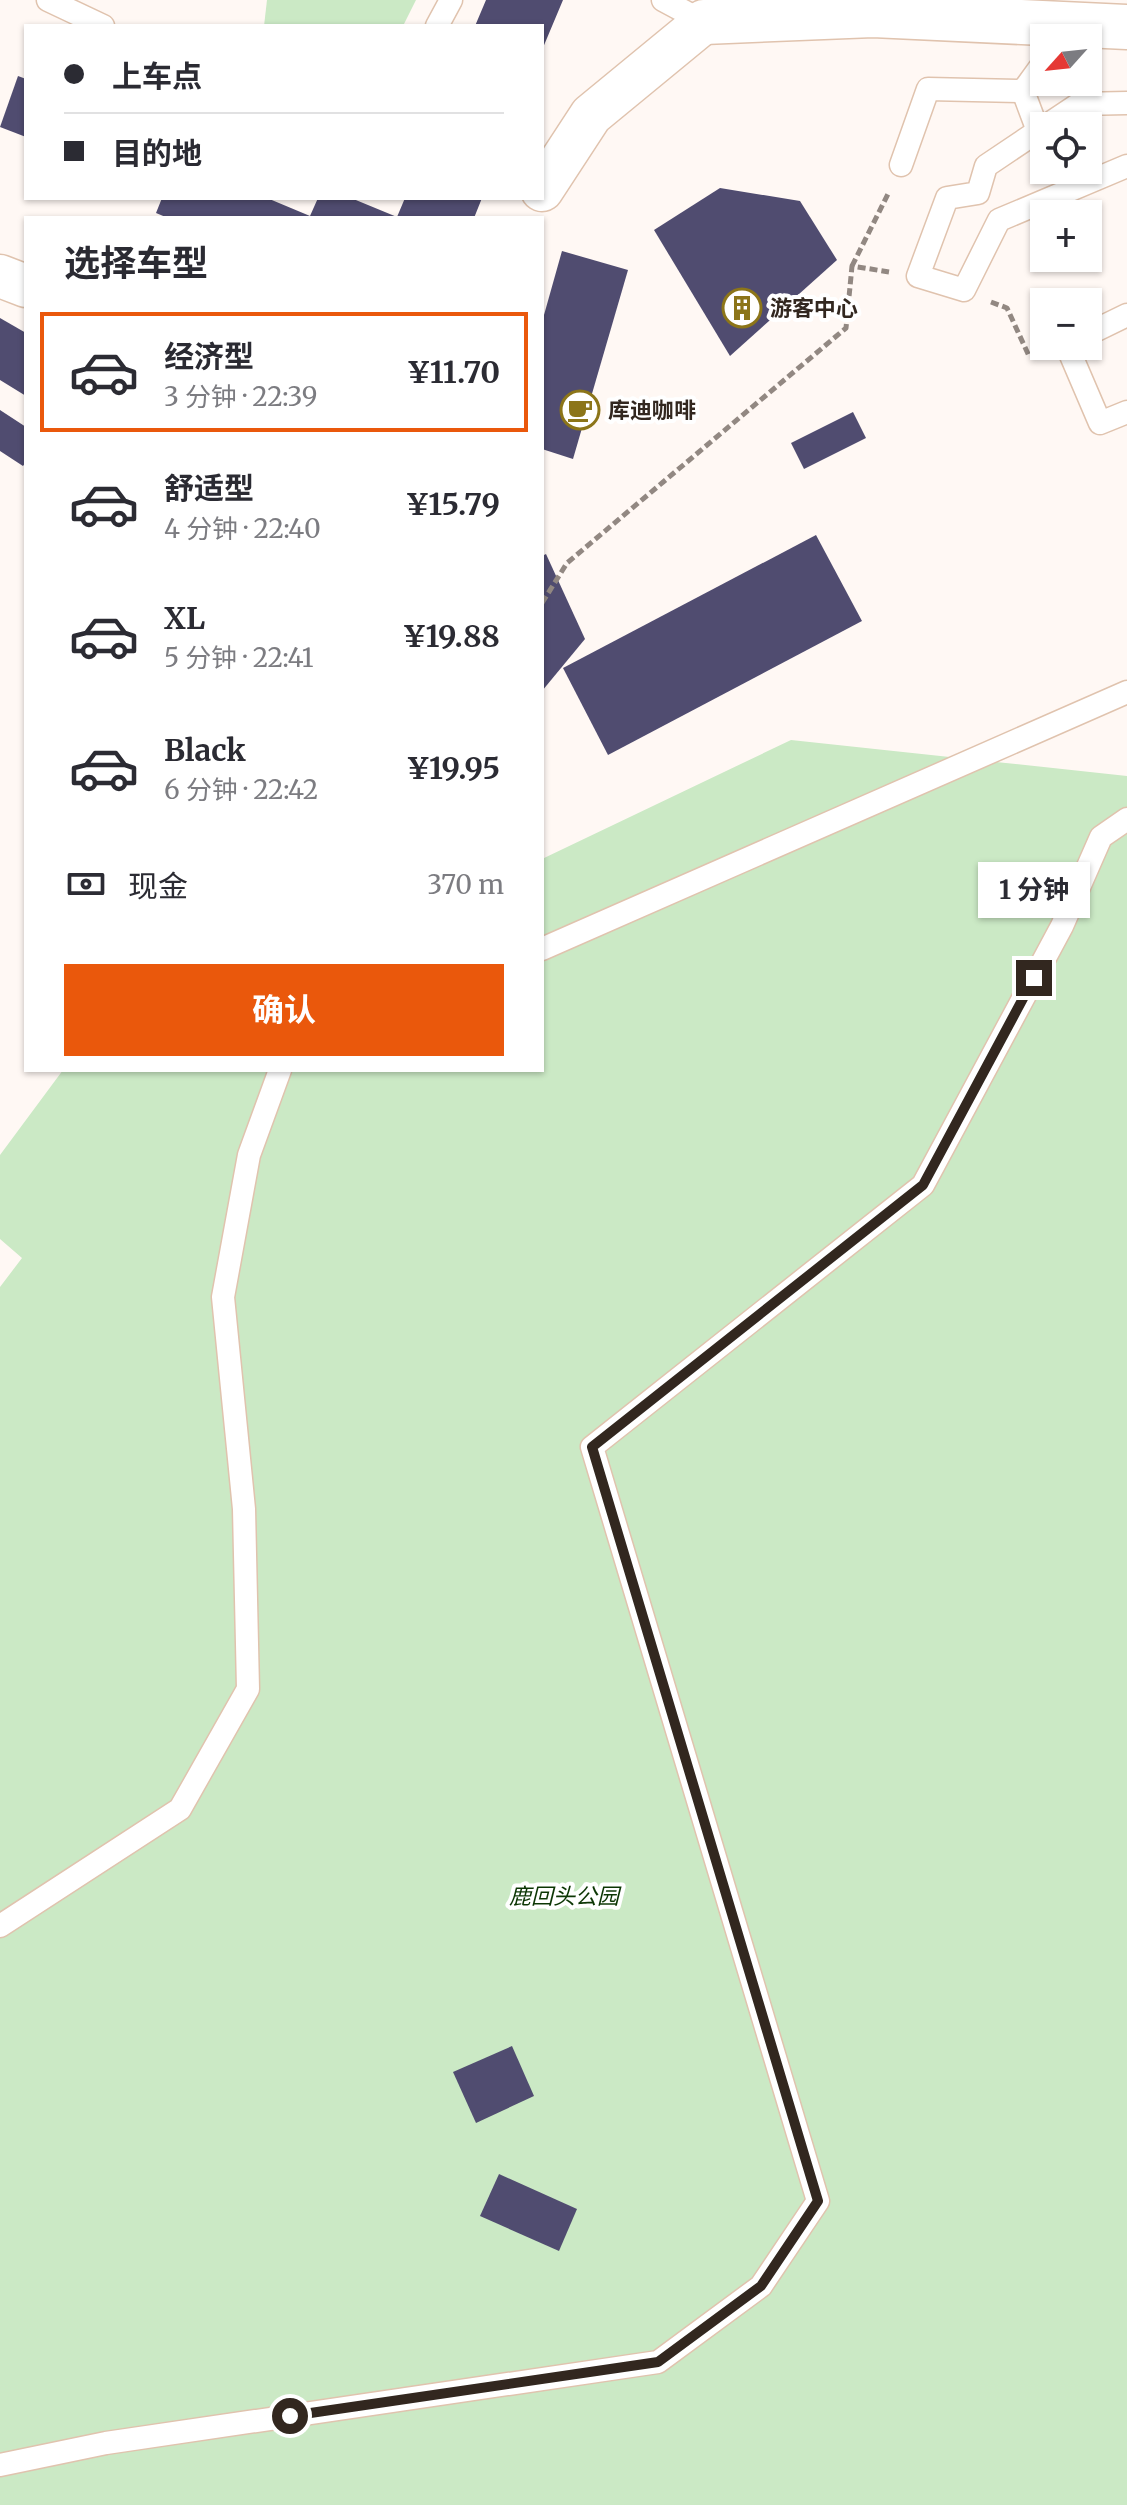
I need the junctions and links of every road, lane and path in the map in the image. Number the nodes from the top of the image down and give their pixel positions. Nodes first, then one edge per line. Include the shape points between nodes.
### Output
1 (48, 0) edge
2 (451, 0) edge
3 (663, 0) edge
4 (914, 8) edge
5 (704, 22) junction
6 (99, 24) edge
7 (438, 24) edge
8 (1030, 26) edge
9 (1127, 27) edge
10 (1102, 29) edge
11 (1030, 81) edge
12 (1023, 91) junction
13 (1127, 103) edge
14 (1034, 112) edge
15 (1067, 112) edge
16 (1030, 137) edge
17 (901, 165) dead end
18 (1127, 166) edge
19 (544, 187) edge
20 (978, 193) junction
21 (883, 206) dead end
22 (999, 220) junction
23 (852, 266) junction
24 (0, 276) edge
25 (918, 276) junction
26 (24, 285) edge
27 (1007, 308) dead end
28 (1127, 315) edge
29 (1102, 327) edge
30 (1029, 356) dead end
31 (1073, 360) edge
32 (1127, 412) edge
33 (544, 600) edge
34 (1127, 692) edge
35 (1127, 819) edge
36 (544, 948) edge
37 (279, 1072) edge
38 (0, 1926) edge
39 (0, 2465) edge

1 - 6 lane
2 - 7 lane
3 - 5 lane
4 - 5 street via 873,15
4 - 8 street
5 - 19 street via 591,115
9 - 10 street
11 - 12 lane
12 - 14 lane
12 - 17 lane via 928,89
13 - 15 lane via 1079,104
16 - 20 lane via 986,166
18 - 22 lane
20 - 22 lane
20 - 25 lane via 947,198
21 - 23 path
22 - 25 lane via 964,290
23 - 25 path
23 - 33 path via 846,328 567,563
24 - 26 street
27 - 30 path
28 - 29 lane
31 - 32 lane via 1100,423
34 - 36 lane
35 - 39 lane via 1101,837 1062,926 923,1185 592,1447 818,2201 761,2286 658,2362 106,2443
37 - 38 lane via 249,1155 223,1297 244,1509 248,1689 180,1809

